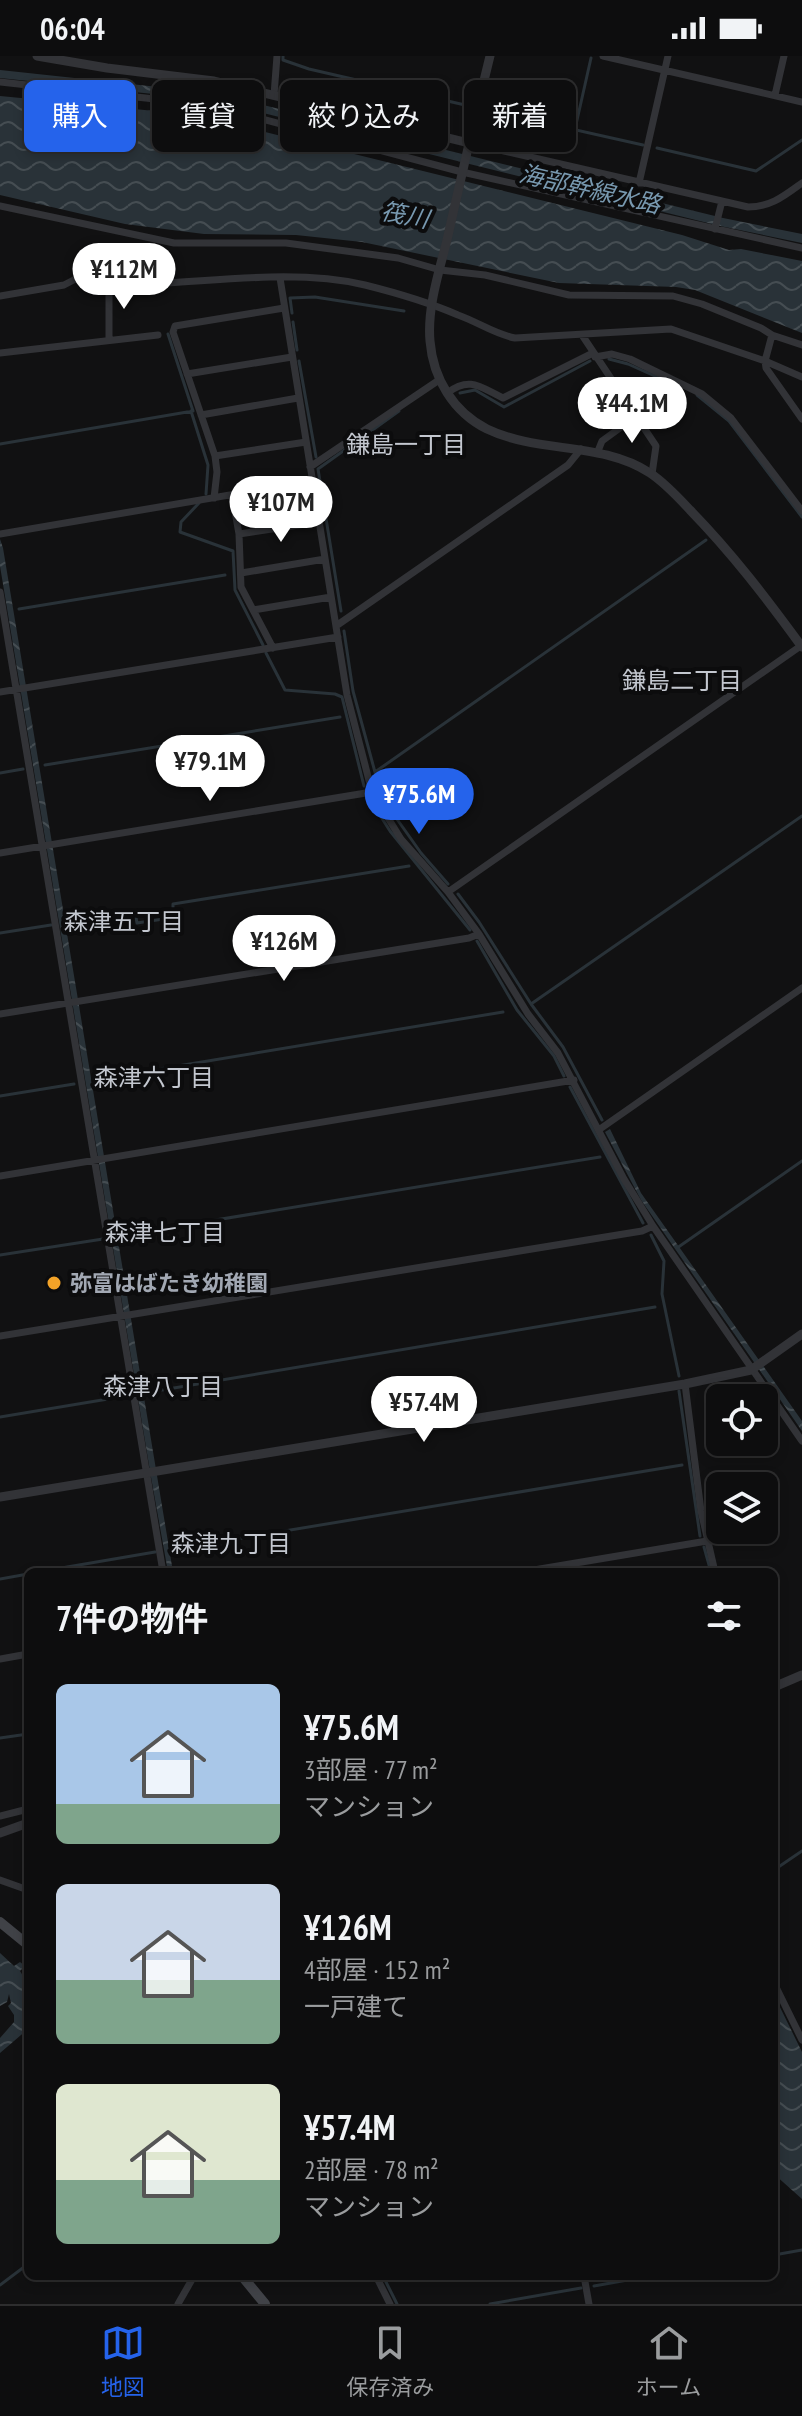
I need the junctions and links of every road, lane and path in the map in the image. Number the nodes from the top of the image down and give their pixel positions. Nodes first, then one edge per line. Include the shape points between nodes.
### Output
1 (37, 56) edge
2 (277, 56) edge
3 (490, 56) edge
4 (603, 56) edge
5 (668, 56) edge
6 (784, 56) edge
7 (57, 58) edge
8 (665, 70) junction
9 (484, 80) edge
10 (0, 82) edge
11 (274, 95) junction
12 (775, 95) junction
13 (802, 102) edge
14 (464, 142) edge
15 (467, 152) edge
16 (507, 152) edge
17 (462, 172) junction
18 (639, 183) junction
19 (802, 183) edge
20 (722, 201) junction
21 (0, 206) edge
22 (716, 228) junction
23 (802, 248) edge
24 (441, 266) junction
25 (113, 278) junction
26 (280, 278) junction
27 (0, 296) edge
28 (433, 304) junction
29 (284, 308) junction
30 (158, 335) dead end
31 (582, 335) junction
32 (772, 335) junction
33 (109, 340) junction
34 (802, 345) edge
35 (0, 353) edge
36 (594, 355) junction
37 (292, 357) junction
38 (765, 361) junction
39 (187, 374) junction
40 (802, 377) edge
41 (439, 380) junction
42 (447, 393) junction
43 (298, 398) junction
44 (201, 415) junction
45 (635, 417) junction
46 (802, 419) edge
47 (306, 442) junction
48 (581, 449) junction
49 (598, 451) junction
50 (215, 456) junction
51 (310, 467) junction
52 (652, 474) junction
53 (312, 481) junction
54 (232, 495) junction
55 (214, 498) junction
56 (802, 511) edge
57 (319, 522) junction
58 (0, 534) edge
59 (239, 534) junction
60 (325, 559) junction
61 (241, 573) junction
62 (0, 592) edge
63 (331, 597) junction
64 (253, 610) junction
65 (336, 626) junction
66 (338, 637) junction
67 (802, 646) edge
68 (273, 648) junction
69 (20, 689) junction
70 (0, 692) edge
71 (372, 792) junction
72 (46, 846) junction
73 (0, 853) edge
74 (448, 892) junction
75 (479, 934) junction
76 (802, 988) edge
77 (67, 1002) junction
78 (0, 1014) edge
79 (574, 1080) junction
80 (600, 1129) junction
81 (99, 1160) junction
82 (0, 1176) edge
83 (653, 1226) junction
84 (124, 1315) junction
85 (802, 1334) edge
86 (0, 1336) edge
87 (751, 1370) junction
88 (685, 1384) junction
89 (802, 1441) edge
90 (147, 1473) junction
91 (0, 1497) edge
92 (706, 1535) edge
93 (706, 1541) edge
94 (708, 1544) edge
95 (162, 1568) edge
96 (546, 1568) edge
97 (714, 1568) edge
98 (24, 1655) edge
99 (0, 1659) edge
100 (802, 1675) edge
101 (778, 1685) edge
102 (24, 1810) edge
103 (0, 1816) edge
104 (24, 1824) edge
105 (0, 1833) edge
106 (0, 1880) edge
107 (24, 1889) edge
108 (0, 1922) edge
109 (24, 1942) edge
110 (778, 1990) edge
111 (799, 2024) edge
112 (802, 2040) edge
113 (192, 2280) edge
114 (245, 2280) edge
115 (378, 2280) edge
116 (585, 2280) edge
117 (179, 2303) edge
118 (265, 2304) edge
119 (390, 2304) edge
120 (589, 2304) edge

1 - 7 street
2 - 11 street
3 - 9 street
4 - 8 street
5 - 8 street
6 - 12 street
7 - 11 street
8 - 12 street
8 - 18 street
10 - 17 street via 209,105
11 - 14 street
12 - 13 street
15 - 17 street
16 - 18 street
17 - 22 street
17 - 24 street
18 - 20 street
19 - 20 street via 764,207
20 - 22 street
21 - 24 street via 151,240 286,243
22 - 23 street
24 - 28 street
24 - 32 street via 569,295 673,296
25 - 26 street via 150,284
25 - 27 street via 87,273 64,285
25 - 33 street
26 - 28 street via 362,285
26 - 29 street
28 - 31 street via 515,338
28 - 41 street via 430,342
29 - 37 street
29 - 39 street via 175,326
30 - 33 street
31 - 36 street
31 - 38 street via 671,329
32 - 34 street
32 - 38 street
33 - 35 street
36 - 42 street via 503,398 472,384
36 - 45 street
36 - 56 street via 630,359 702,394 731,418
37 - 39 street
37 - 43 street
38 - 40 street
38 - 46 street
39 - 44 street
41 - 42 street
41 - 51 street
42 - 48 street via 489,430
43 - 44 street
43 - 47 street
44 - 50 street
45 - 49 street via 602,441
45 - 52 street via 656,446
47 - 50 street
47 - 51 street
48 - 49 street
48 - 65 street via 568,465
49 - 52 street
50 - 55 street
51 - 53 street
52 - 67 street via 749,575
53 - 54 street
53 - 57 street
54 - 55 street
54 - 59 street
55 - 58 street
57 - 59 street
57 - 60 street
59 - 61 street
60 - 61 street
60 - 63 street
61 - 64 street via 241,587
62 - 69 street
63 - 64 street
63 - 65 street
64 - 68 street
65 - 66 street
66 - 68 street
66 - 71 street
67 - 74 street
68 - 69 street
69 - 70 street
69 - 72 street
71 - 72 street
71 - 74 street via 401,839
72 - 73 street
72 - 77 street
74 - 75 street
75 - 77 street
75 - 79 street
76 - 80 street
77 - 78 street
77 - 81 street
79 - 80 street
79 - 81 street
80 - 83 street
81 - 82 street
81 - 84 street
83 - 84 street
83 - 87 street
84 - 86 street
84 - 90 street
85 - 87 street
87 - 88 street
87 - 89 street
88 - 90 street
88 - 92 street
90 - 91 street
90 - 95 street
93 - 96 street
94 - 97 street
98 - 99 street
100 - 101 street
102 - 103 street
104 - 105 street
106 - 107 street
108 - 109 main road
110 - 111 street
111 - 112 street
113 - 117 street
114 - 118 main road
115 - 119 street
116 - 120 street

